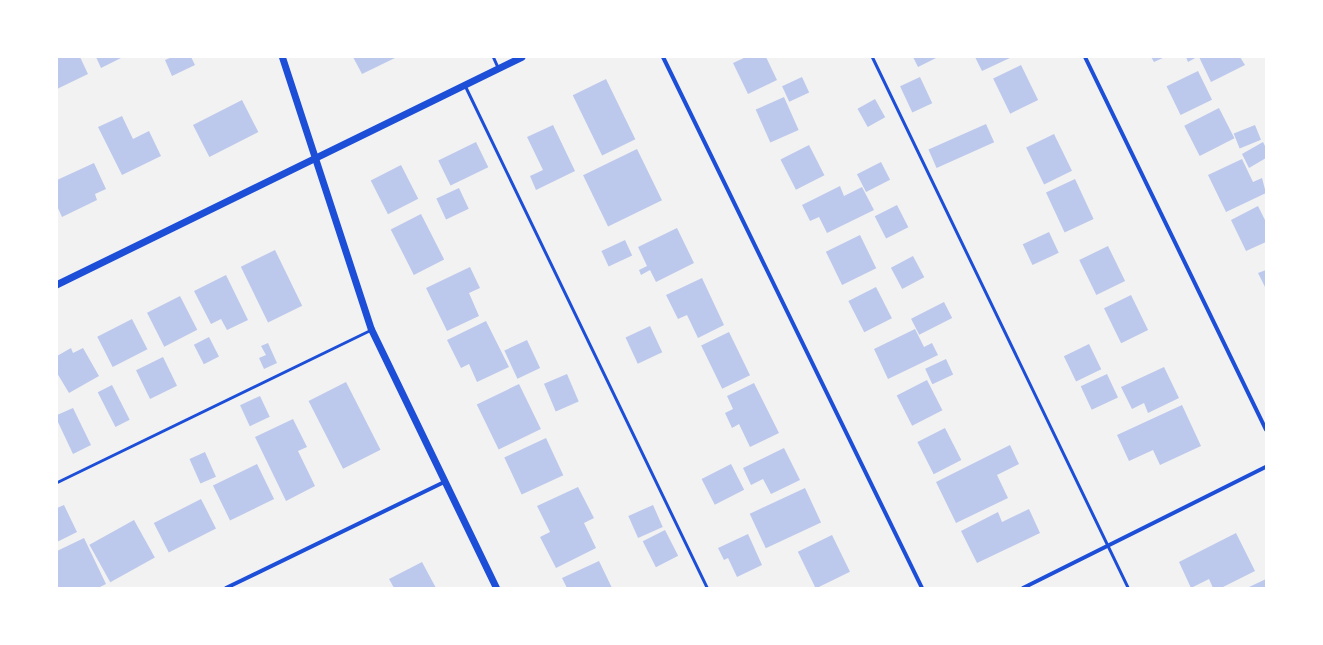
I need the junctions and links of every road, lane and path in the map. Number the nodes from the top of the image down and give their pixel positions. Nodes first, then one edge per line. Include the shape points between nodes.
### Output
1 (282, 57) edge
2 (493, 57) edge
3 (521, 57) edge
4 (663, 57) edge
5 (872, 57) edge
6 (1085, 57) edge
7 (498, 68) junction
8 (464, 84) junction
9 (313, 158) junction
10 (57, 284) edge
11 (371, 329) junction
12 (1266, 429) edge
13 (1266, 467) edge
14 (57, 482) edge
15 (444, 482) junction
16 (1108, 547) junction
17 (226, 588) edge
18 (496, 588) edge
19 (707, 588) edge
20 (922, 588) edge
21 (1023, 588) edge
22 (1128, 588) edge

1 - 9 street
2 - 7 lane
3 - 7 street
4 - 20 street
5 - 16 lane
6 - 12 street
7 - 8 street
8 - 9 street
8 - 19 lane
9 - 10 street
9 - 11 street
11 - 14 lane
11 - 15 street
13 - 16 street
15 - 17 street
15 - 18 street
16 - 21 street
16 - 22 lane

